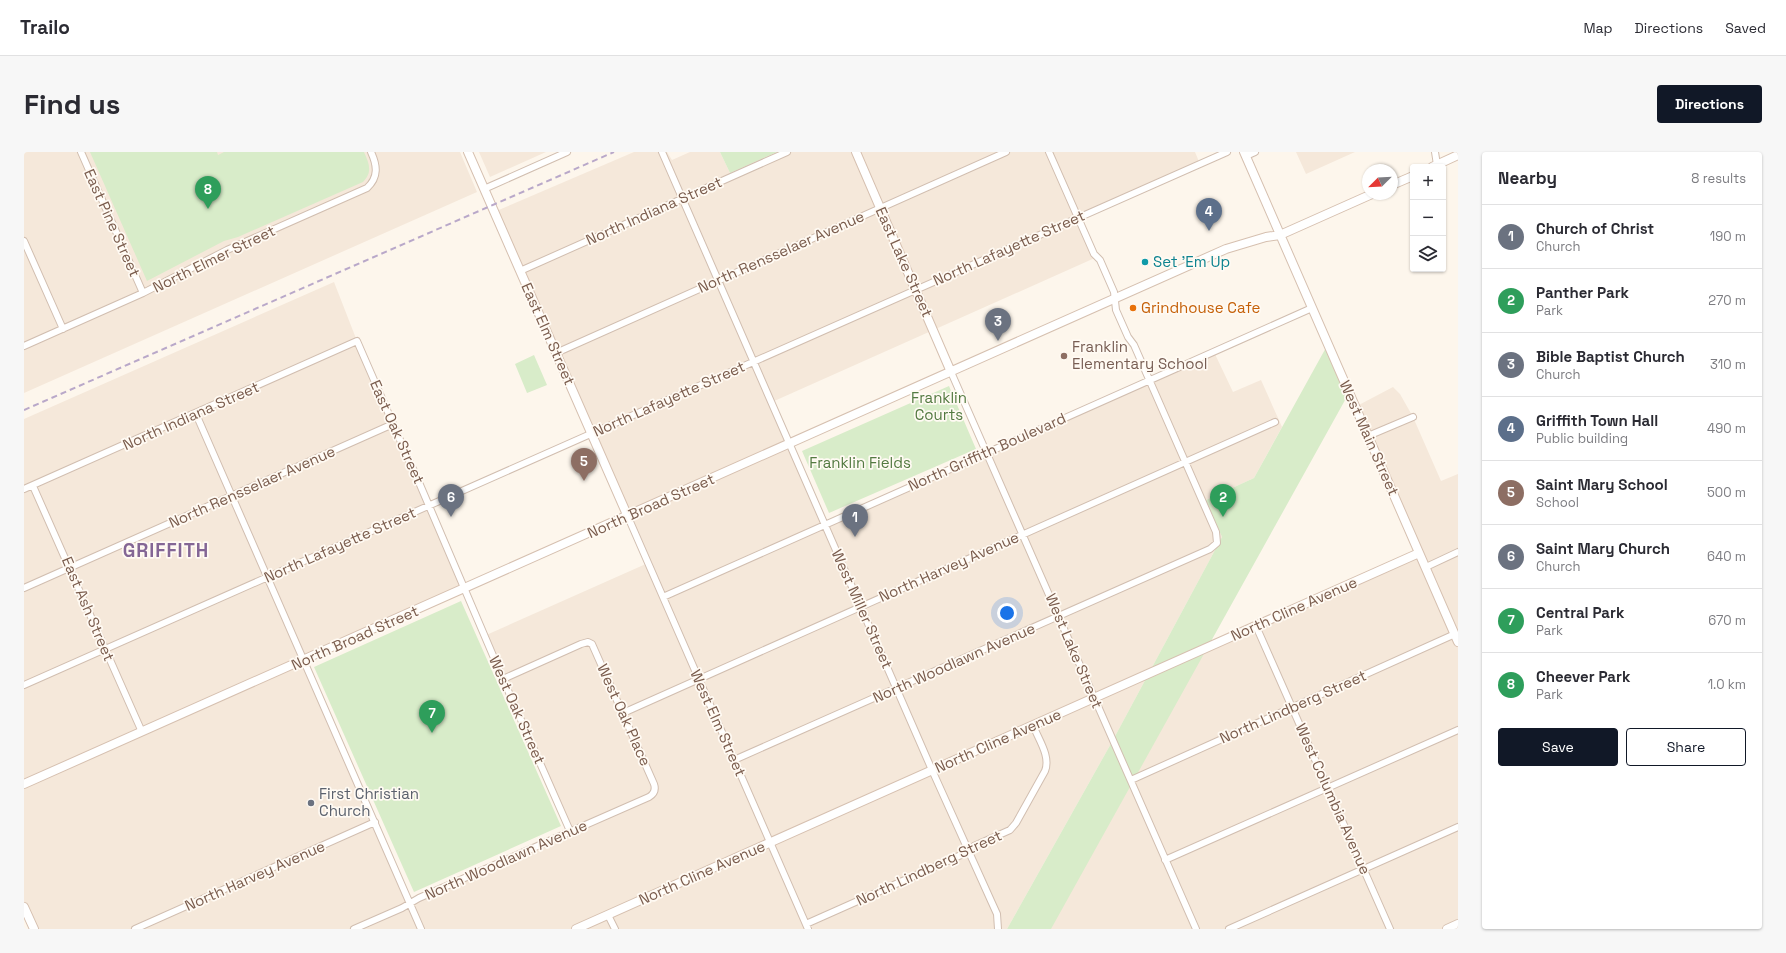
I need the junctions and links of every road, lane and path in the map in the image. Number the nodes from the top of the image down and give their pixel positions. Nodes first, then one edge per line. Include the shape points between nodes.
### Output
1 (81, 152) edge
2 (371, 152) edge
3 (468, 152) edge
4 (567, 152) edge
5 (662, 152) edge
6 (787, 152) edge
7 (856, 152) edge
8 (1006, 152) edge
9 (1049, 152) edge
10 (1228, 152) edge
11 (1255, 152) edge
12 (1435, 152) edge
13 (1245, 154) edge
14 (1458, 155) edge
15 (1434, 164) edge
16 (1438, 164) edge
17 (1410, 177) edge
18 (1398, 182) edge
19 (484, 189) junction
20 (1362, 198) edge
21 (682, 199) junction
22 (880, 208) junction
23 (1078, 218) junction
24 (1280, 235) junction
25 (24, 241) edge
26 (520, 271) junction
27 (718, 280) junction
28 (916, 289) junction
29 (143, 293) junction
30 (1115, 299) junction
31 (1312, 308) junction
32 (62, 329) junction
33 (357, 341) joint
34 (24, 346) edge
35 (556, 353) junction
36 (753, 361) junction
37 (952, 372) junction
38 (1149, 380) junction
39 (196, 414) junction
40 (1413, 417) dead end
41 (1275, 422) dead end
42 (392, 424) junction
43 (591, 434) junction
44 (1368, 436) junction
45 (790, 444) junction
46 (987, 452) junction
47 (1184, 462) junction
48 (33, 486) junction
49 (24, 489) edge
50 (232, 496) junction
51 (430, 506) junction
52 (628, 517) junction
53 (825, 525) junction
54 (1023, 534) junction
55 (1458, 552) edge
56 (1419, 553) junction
57 (1426, 567) junction
58 (70, 568) junction
59 (267, 577) junction
60 (24, 588) edge
61 (465, 589) junction
62 (663, 597) junction
63 (861, 606) junction
64 (1059, 616) junction
65 (1256, 626) junction
66 (1456, 638) edge
67 (106, 650) junction
68 (304, 660) junction
69 (503, 679) junction
70 (699, 679) junction
71 (24, 685) edge
72 (896, 689) junction
73 (1094, 698) junction
74 (1292, 707) junction
75 (623, 713) junction
76 (1033, 725) junction
77 (1458, 730) edge
78 (142, 732) junction
79 (734, 760) junction
80 (932, 770) junction
81 (1131, 780) junction
82 (24, 784) edge
83 (1328, 788) junction
84 (656, 790) joint
85 (375, 822) junction
86 (1458, 827) edge
87 (570, 831) junction
88 (770, 842) junction
89 (968, 850) junction
90 (1165, 860) junction
91 (1364, 869) junction
92 (410, 903) junction
93 (24, 907) edge
94 (608, 915) junction
95 (1458, 924) edge
96 (807, 926) edge
97 (34, 929) edge
98 (135, 929) edge
99 (354, 929) edge
100 (421, 929) edge
101 (576, 929) edge
102 (614, 929) edge
103 (998, 929) edge
104 (1196, 929) edge
105 (1229, 929) edge
106 (1390, 929) edge
107 (1447, 929) edge

1 - 29 street, East Pine Street
2 - 29 street, North Elmer Street via 376,163 376,172 374,181 367,188 227,250
3 - 19 street, East Elm Street
4 - 19 street
5 - 21 street, West Miller Street
6 - 21 street, North Indiana Street
7 - 22 street, East Lake Street
8 - 22 street, North Rensselaer Avenue
9 - 23 street
10 - 23 street, North Lafayette Street
11 - 13 street
12 - 15 street
13 - 24 street, West Main Street
14 - 16 street
17 - 18 street
19 - 26 street, East Elm Street
20 - 24 street, North Broad Street
21 - 26 street, North Indiana Street
21 - 27 street, West Miller Street
22 - 27 street, North Rensselaer Avenue
22 - 28 street, East Lake Street
23 - 28 street, North Lafayette Street
23 - 30 street via 1094,254 1100,260
24 - 30 street, North Broad Street via 1226,250
24 - 31 street, West Main Street
25 - 32 street
26 - 35 street, East Elm Street
27 - 35 street, North Rensselaer Avenue
27 - 36 street, West Miller Street
28 - 36 street, North Lafayette Street
28 - 37 street, East Lake Street
29 - 32 street, North Elmer Street
30 - 37 street, North Broad Street
30 - 38 street via 1116,310
31 - 38 street, North Griffith Boulevard
31 - 44 street, West Main Street
32 - 34 street, North Elmer Street
33 - 39 street, North Indiana Street
33 - 42 street, East Oak Street
35 - 43 street, East Elm Street
36 - 43 street, North Lafayette Street
36 - 45 street, West Miller Street
37 - 45 street, North Broad Street
37 - 46 street, West Lake Street
38 - 46 street, North Griffith Boulevard
38 - 47 street
39 - 48 street, North Indiana Street
39 - 50 street
40 - 44 street
41 - 47 street, North Harvey Avenue
42 - 50 street, North Rensselaer Avenue
42 - 51 street, East Oak Street
43 - 51 street, North Lafayette Street
43 - 52 street, East Elm Street
44 - 56 street, West Main Street
45 - 52 street, North Broad Street
45 - 53 street, West Miller Street
46 - 53 street, North Griffith Boulevard
46 - 54 street, West Lake Street
47 - 54 street, North Harvey Avenue
47 - 64 street, North Woodlawn Avenue via 1216,532 1217,543 1210,549
48 - 49 street, North Indiana Street
48 - 58 street, East Ash Street
50 - 58 street, North Rensselaer Avenue
50 - 59 street
51 - 59 street, North Lafayette Street
51 - 61 street, East Oak Street
52 - 61 street, North Broad Street
52 - 62 street, West Elm Street
53 - 62 street, North Griffith Boulevard
53 - 63 street, West Miller Street
54 - 63 street, North Harvey Avenue
54 - 64 street, West Lake Street
55 - 57 street
56 - 57 street, West Main Street
56 - 65 street, North Cline Avenue
57 - 66 street, West Main Street
58 - 60 street, North Rensselaer Avenue
58 - 67 street, East Ash Street
59 - 67 street, North Lafayette Street
59 - 68 street
61 - 68 street, North Broad Street
61 - 69 street, West Oak Street
62 - 70 street, West Elm Street
63 - 70 street, North Harvey Avenue
63 - 72 street, West Miller Street
64 - 72 street, North Woodlawn Avenue
64 - 73 street, West Lake Street
65 - 73 street, North Cline Avenue
65 - 74 street, West Columbia Avenue
66 - 74 street, North Lindberg Street
67 - 71 street, North Lafayette Street
67 - 78 street, East Ash Street
68 - 78 street, North Broad Street
68 - 85 street
69 - 75 street, West Oak Place via 588,642 594,648
69 - 87 street, West Oak Street
70 - 75 street, North Harvey Avenue
70 - 79 street, West Elm Street
72 - 79 street, North Woodlawn Avenue
72 - 80 street, West Miller Street
73 - 76 street, North Cline Avenue
73 - 81 street, West Lake Street
74 - 81 street, North Lindberg Street
74 - 83 street, West Columbia Avenue
75 - 84 street, West Oak Place
76 - 80 street, North Cline Avenue
76 - 89 street, North Lindberg Street via 1046,758 1045,771 1012,828
77 - 83 street
78 - 82 street, North Broad Street
79 - 88 street, West Elm Street
80 - 88 street, North Cline Avenue
80 - 89 street, West Miller Street
81 - 90 street, West Lake Street
83 - 90 street
83 - 91 street, West Columbia Avenue
84 - 87 street, North Woodlawn Avenue via 648,798
85 - 92 street
85 - 98 street, North Harvey Avenue
86 - 91 street
87 - 92 street, North Woodlawn Avenue
88 - 94 street, North Cline Avenue
88 - 96 street, West Elm Street
89 - 96 street, North Lindberg Street
89 - 103 street, West Miller Street via 997,914
90 - 104 street, West Lake Street
91 - 105 street
91 - 106 street, West Columbia Avenue
92 - 99 street, North Woodlawn Avenue
92 - 100 street
93 - 97 street
94 - 101 street, North Cline Avenue
94 - 102 street
95 - 107 street

